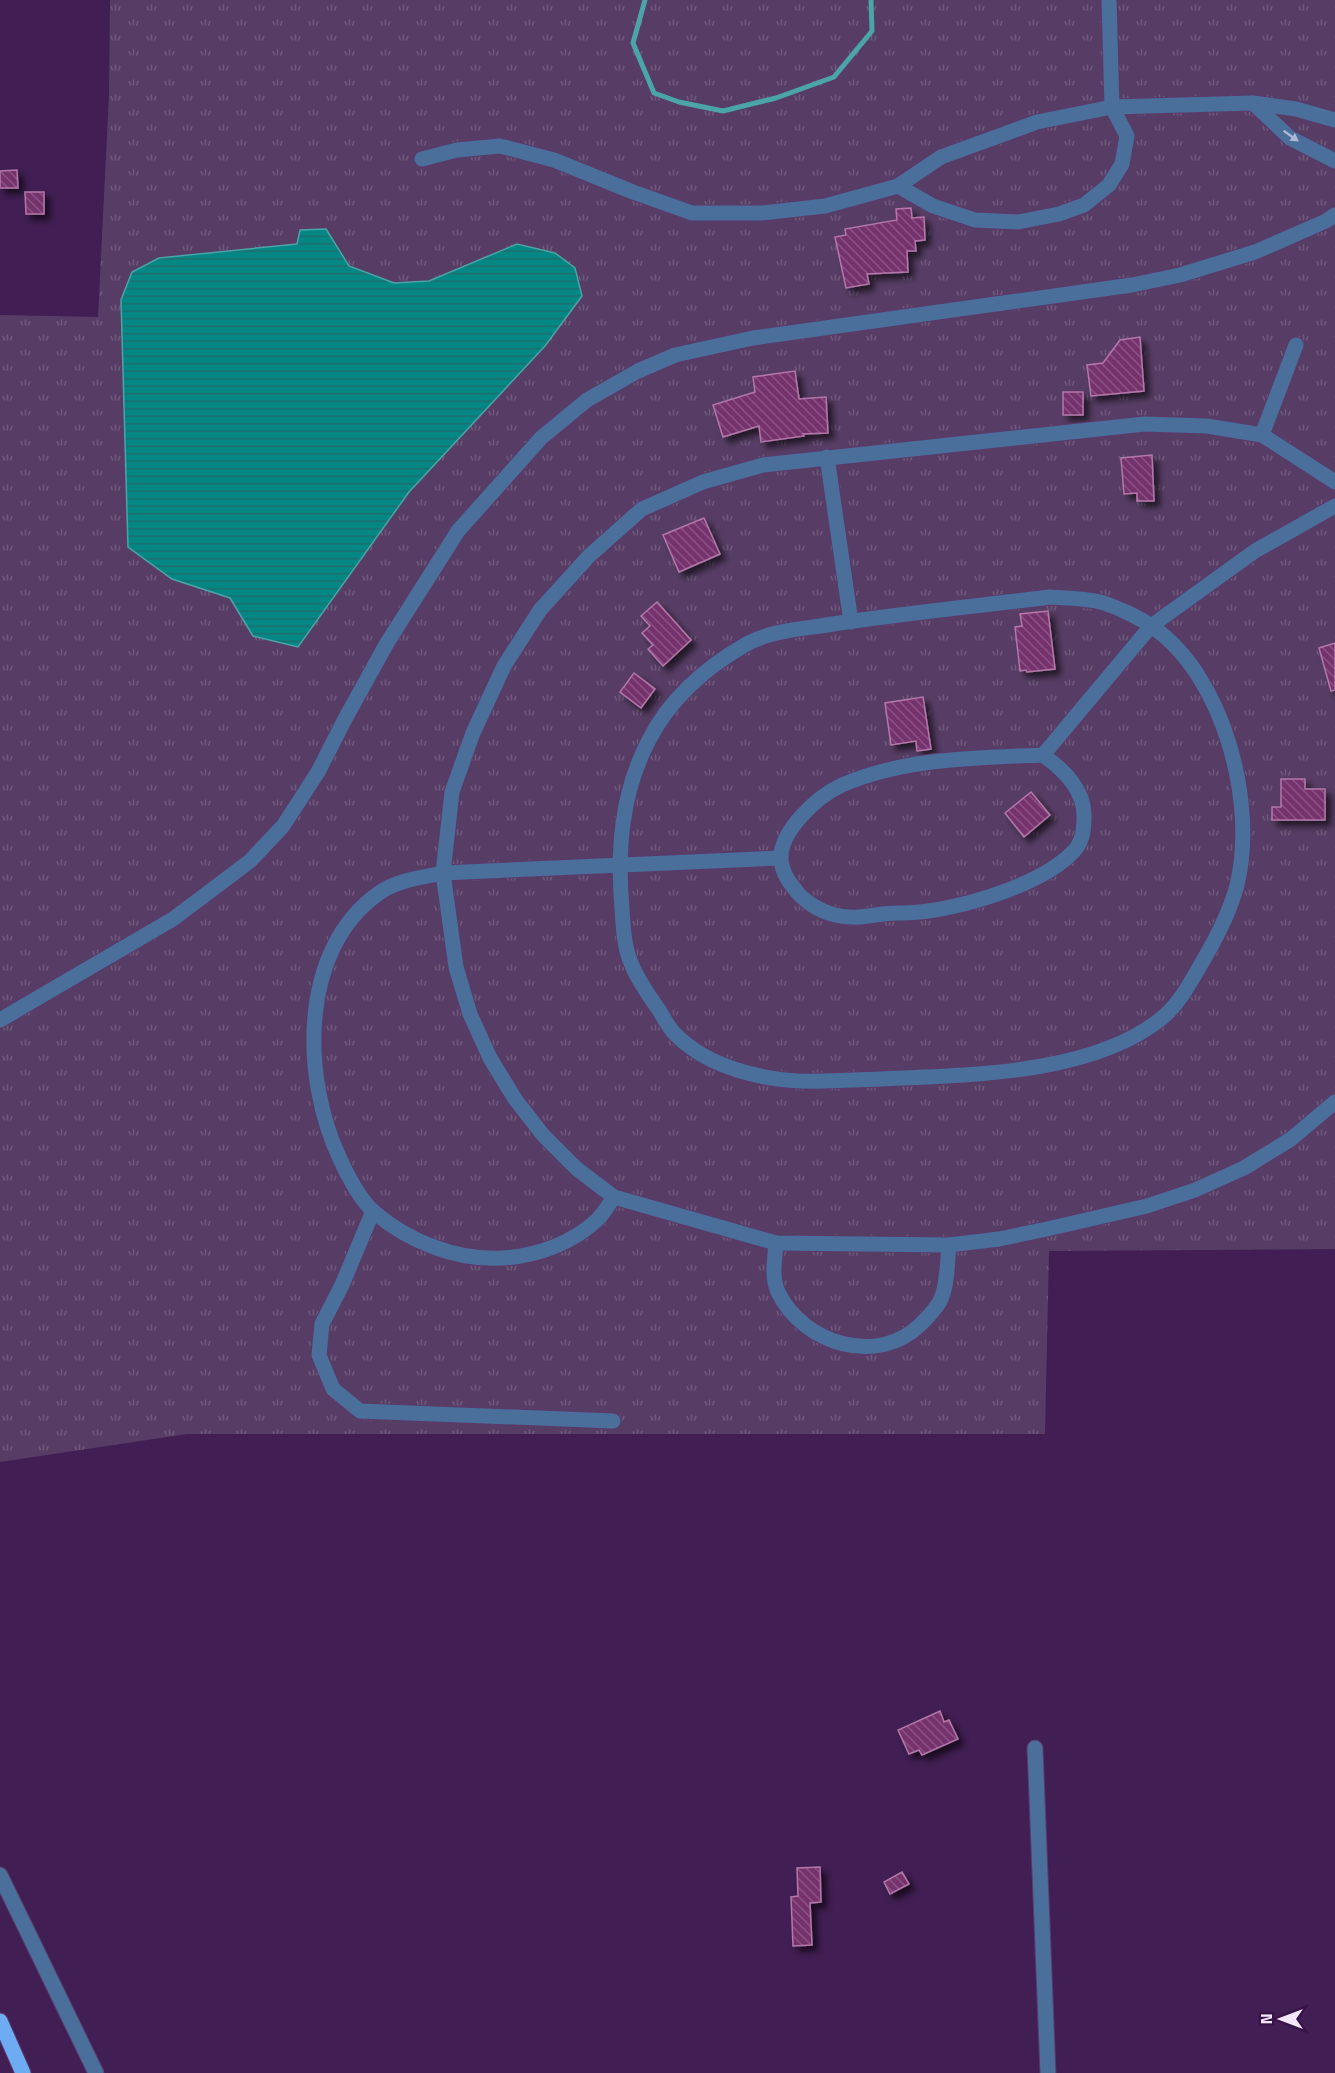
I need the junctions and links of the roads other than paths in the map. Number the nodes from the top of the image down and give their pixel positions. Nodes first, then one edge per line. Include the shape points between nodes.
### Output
1 (1109, 0) edge
2 (1253, 103) junction
3 (1113, 106) junction
4 (1335, 120) edge
5 (422, 159) dead end
6 (1335, 161) edge
7 (898, 186) junction
8 (1335, 215) edge
9 (1296, 345) dead end
10 (1262, 435) junction
11 (827, 457) junction
12 (1335, 482) edge
13 (1335, 506) edge
14 (851, 622) junction
15 (1151, 626) junction
16 (1043, 755) junction
17 (781, 858) junction
18 (618, 866) junction
19 (443, 873) junction
20 (0, 1020) edge
21 (1335, 1102) edge
22 (614, 1197) junction
23 (373, 1211) junction
24 (776, 1243) junction
25 (949, 1245) junction
26 (613, 1421) dead end
27 (1035, 1748) dead end
28 (0, 1875) edge
29 (0, 2021) edge
30 (23, 2073) edge
31 (96, 2073) edge
32 (1048, 2073) edge

1 - 3 street
2 - 3 street
2 - 4 street
2 -> 6 street via 1290,138
3 - 7 street via 1037,122 941,157
3 - 7 street via 1127,136 1122,164 1109,185 1084,205 1068,211 1018,222 975,220 933,206
5 - 7 street via 457,150 500,146 554,160 692,213 762,213 825,206
8 - 20 street via 1255,252 1180,275 753,338 675,355 586,400 541,438 458,531 387,643 318,772 283,826 250,861 173,919
9 - 10 street
10 - 11 street via 1207,426 1145,424
10 - 12 street
11 - 14 street
11 - 19 street via 763,465 703,482 642,509 575,572 540,610 504,666 473,733 452,792
13 - 15 street via 1255,551
14 - 15 street via 1050,597 1100,602
14 - 18 street via 777,633 748,643 692,683 649,739 624,815
15 - 16 street
15 - 18 street via 1172,643 1193,670 1224,728 1243,817 1242,848 1229,911 1186,993 1166,1015 1117,1045 1032,1068 946,1076 778,1080 740,1072 706,1058 673,1032 651,998 630,962
16 - 17 street via 929,763 841,786 817,799 805,811 786,841
16 - 17 street via 1078,790 1084,809 1084,832 1075,850 1035,879 988,898 913,914 885,913 858,919 834,915 815,908 798,894 786,877
17 - 18 street
18 - 19 street
19 - 22 street via 456,967 470,1014 490,1058 543,1135 577,1169
19 - 23 street via 402,882 380,892 359,909 343,928 322,977 314,1042 321,1108 347,1175
21 - 25 street via 1291,1139 1195,1190 1147,1206 1047,1229
22 - 23 street via 598,1219 561,1245 494,1259 468,1258 445,1251 408,1235
22 - 24 street
23 - 26 street via 322,1324 319,1355 333,1389 360,1410
24 - 25 street
24 - 25 street via 774,1274 778,1292 800,1323 834,1342 873,1346 904,1337 929,1316 946,1282
27 - 32 street
28 - 31 street
29 - 30 main road

